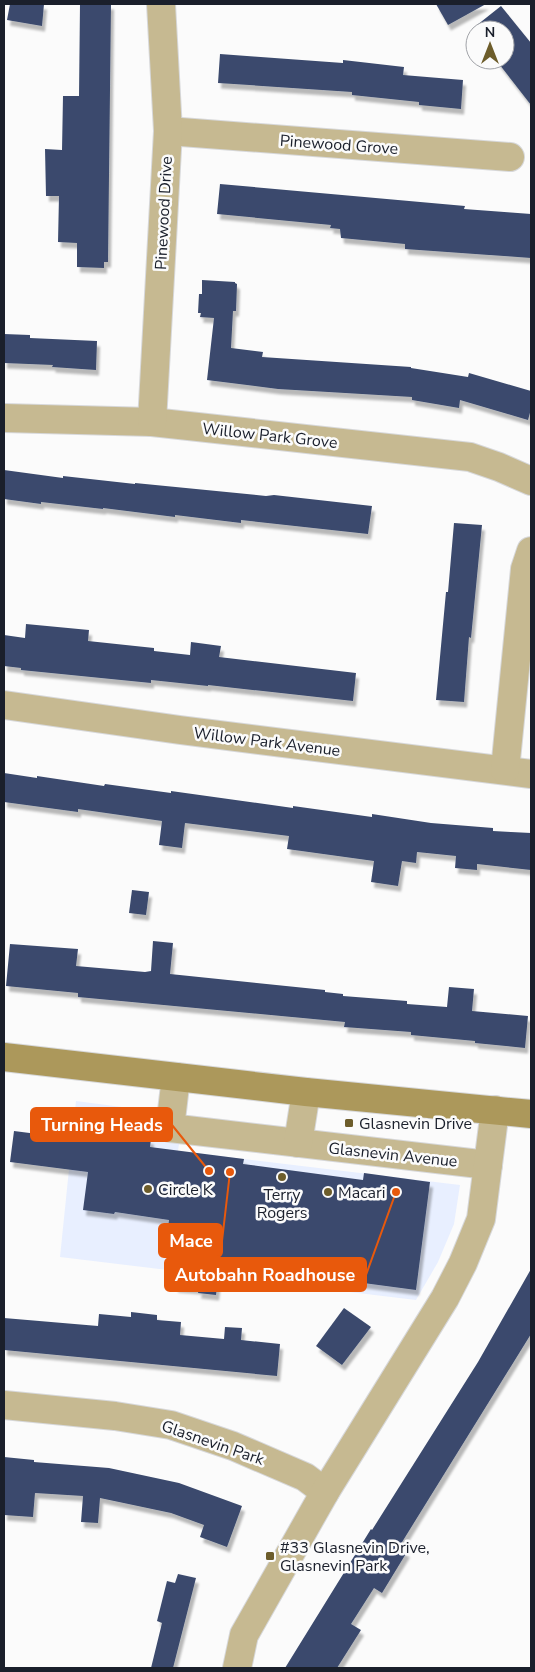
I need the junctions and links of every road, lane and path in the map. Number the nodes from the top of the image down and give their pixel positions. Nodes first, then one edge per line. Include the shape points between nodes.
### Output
1 (161, 4) edge
2 (168, 131) junction
3 (510, 157) dead end
4 (4, 418) edge
5 (152, 422) junction
6 (531, 481) edge
7 (531, 551) edge
8 (4, 705) edge
9 (518, 772) edge
10 (4, 1057) edge
11 (176, 1077) junction
12 (306, 1092) junction
13 (495, 1110) junction
14 (531, 1114) edge
15 (298, 1143) junction
16 (488, 1165) junction
17 (4, 1404) edge
18 (326, 1492) junction
19 (237, 1668) edge

1 - 2 street, Pinewood Drive
2 - 3 street, Pinewood Grove
2 - 5 street, Pinewood Drive
4 - 5 street, Willow Park Grove
5 - 6 street, Willow Park Grove via 470,457
7 - 9 street via 525,569
8 - 9 street, Willow Park Avenue
10 - 11 main road
11 - 12 main road
11 - 15 street, Glasnevin Avenue via 170,1128
12 - 13 main road
12 - 15 street
13 - 14 main road
13 - 16 street
15 - 16 street, Glasnevin Avenue
16 - 18 street via 481,1219 463,1263 445,1298
17 - 18 street, Glasnevin Park via 171,1425 233,1446 296,1473
18 - 19 street via 244,1635

